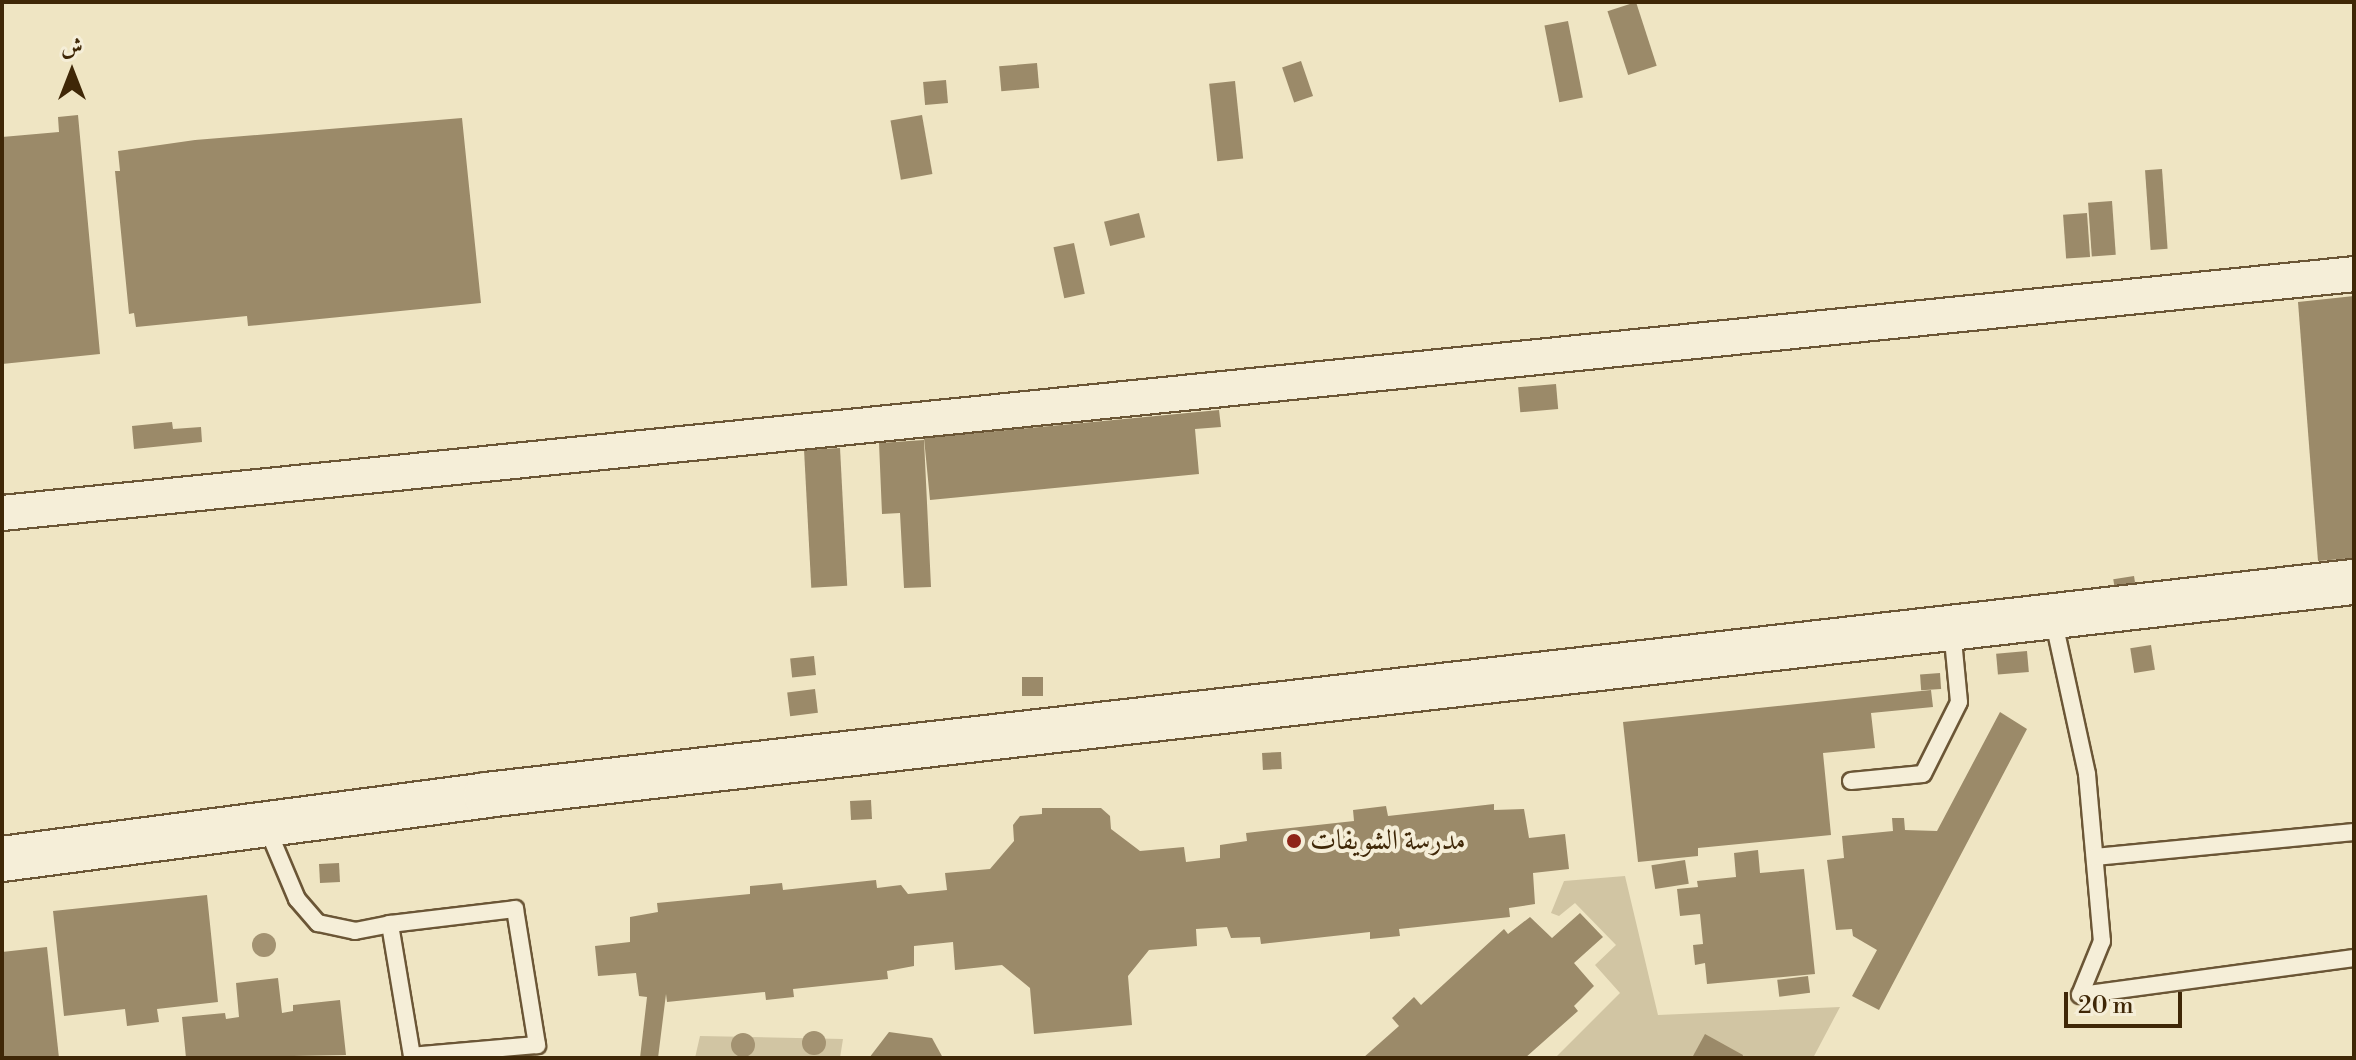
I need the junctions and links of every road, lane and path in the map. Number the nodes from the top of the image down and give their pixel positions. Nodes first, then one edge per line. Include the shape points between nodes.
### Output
1 (2354, 274) edge
2 (2, 513) edge
3 (2354, 582) edge
4 (2052, 617) junction
5 (1951, 628) junction
6 (1851, 781) dead end
7 (266, 826) junction
8 (2354, 832) edge
9 (2095, 857) junction
10 (2, 859) edge
11 (390, 924) junction
12 (2354, 958) edge

1 - 2 street
3 - 4 street
4 - 5 street
4 - 9 lane via 2087,774
5 - 6 lane via 1959,702 1923,774
5 - 7 street via 486,795
7 - 10 street
7 - 11 lane via 297,899 318,923 355,931
8 - 9 lane
9 - 12 lane via 2102,941 2080,995
11 - 11 lane via 515,909 537,1045 412,1056

